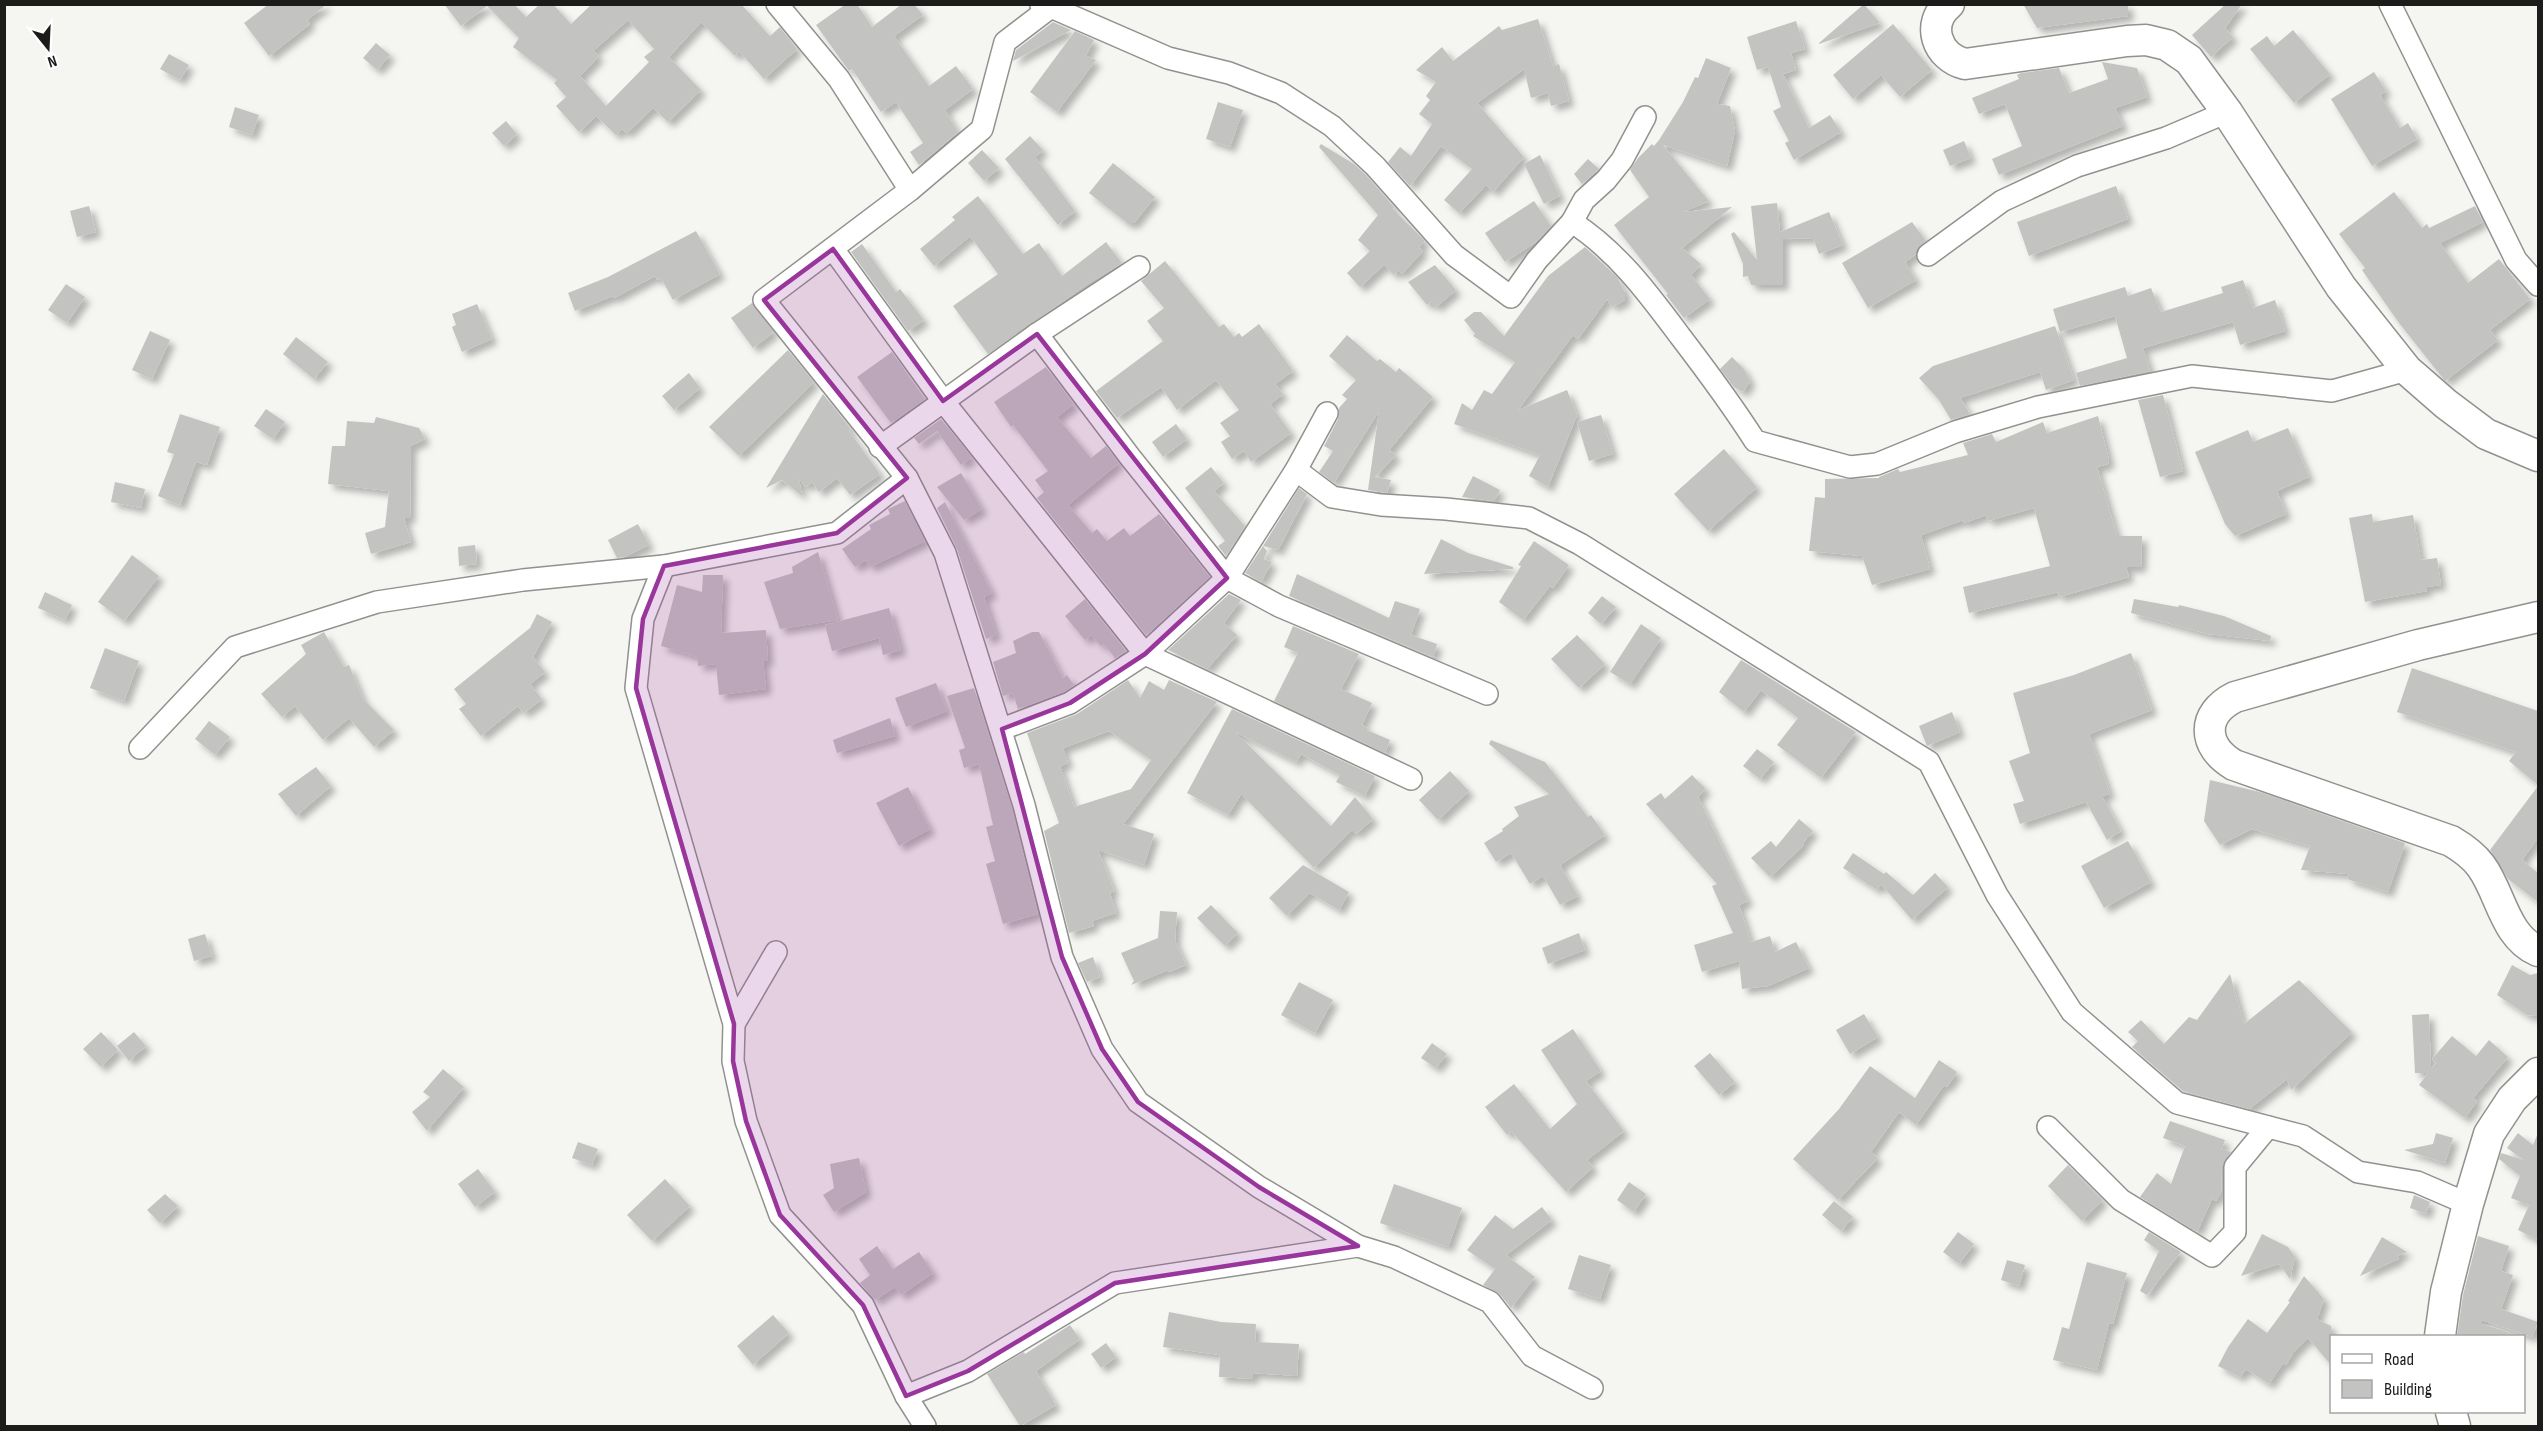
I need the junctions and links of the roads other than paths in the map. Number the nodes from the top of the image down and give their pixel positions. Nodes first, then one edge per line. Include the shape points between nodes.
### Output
1 (1949, 4) edge
2 (2390, 4) edge
3 (782, 5) edge
4 (1048, 5) edge
5 (2227, 112) junction
6 (1645, 117) dead end
7 (910, 190) junction
8 (1572, 222) junction
9 (833, 249) junction
10 (1928, 255) dead end
11 (1139, 267) dead end
12 (2538, 285) edge
13 (1037, 334) junction
14 (2407, 370) junction
15 (943, 401) junction
16 (1327, 413) dead end
17 (880, 447) junction
18 (2538, 456) edge
19 (1296, 470) junction
20 (907, 478) junction
21 (664, 566) junction
22 (1227, 578) junction
23 (2538, 617) edge
24 (1145, 654) junction
25 (1487, 694) dead end
26 (1002, 729) junction
27 (140, 748) dead end
28 (1411, 779) dead end
29 (2538, 951) edge
30 (776, 952) dead end
31 (734, 1024) junction
32 (2538, 1073) edge
33 (2048, 1127) dead end
34 (2268, 1127) junction
35 (2468, 1204) junction
36 (1358, 1246) junction
37 (2440, 1335) edge
38 (1592, 1388) dead end
39 (906, 1396) junction
40 (925, 1426) edge

1 - 5 street via 1939,17 1936,34 1941,49 1957,62 1973,64 2146,40 2167,45 2189,60
2 - 12 street via 2516,260
3 - 7 street via 839,79
4 - 7 street via 1005,42 982,129
4 - 8 street via 1168,58 1229,73 1281,93 1332,126 1375,166 1454,255 1510,297
5 - 10 street via 2166,138 2077,166 2002,201
5 - 14 street via 2341,287
6 - 8 street via 1622,160 1584,200
7 - 9 street
8 - 14 street via 1597,238 1635,278 1755,441 1850,467 1877,464 1955,432 2038,406 2192,376 2331,391
9 - 15 street
9 - 17 street via 764,300
11 - 13 street
13 - 15 street
13 - 22 street
14 - 18 street via 2486,434
15 - 17 street
15 - 24 street
16 - 19 street
17 - 20 street
19 - 22 street
19 - 34 street via 1332,497 1529,518 1580,544 1929,762 1997,895 2072,1012 2177,1103
20 - 21 street via 837,533
20 - 26 street via 945,553
21 - 27 street via 523,580 376,602 235,647
21 - 31 street via 643,619 636,688
22 - 24 street
22 - 25 street via 1279,606
23 - 29 street via 2418,645 2235,697 2213,715 2210,729 2216,751 2234,765 2462,848 2481,867 2512,927 2526,945
24 - 26 street via 1070,703
24 - 28 street
26 - 36 street via 1062,957 1102,1049 1132,1094 1258,1187
30 - 31 street
31 - 39 street via 733,1061 746,1121 780,1215 863,1305
32 - 35 street via 2512,1099 2489,1134
33 - 34 street via 2121,1200 2212,1256 2235,1232 2235,1167
34 - 35 street via 2303,1136 2358,1172 2417,1182
35 - 37 street via 2446,1292
36 - 38 street via 1394,1257 1490,1302 1532,1356
36 - 39 street via 1114,1283 968,1371
39 - 40 street

